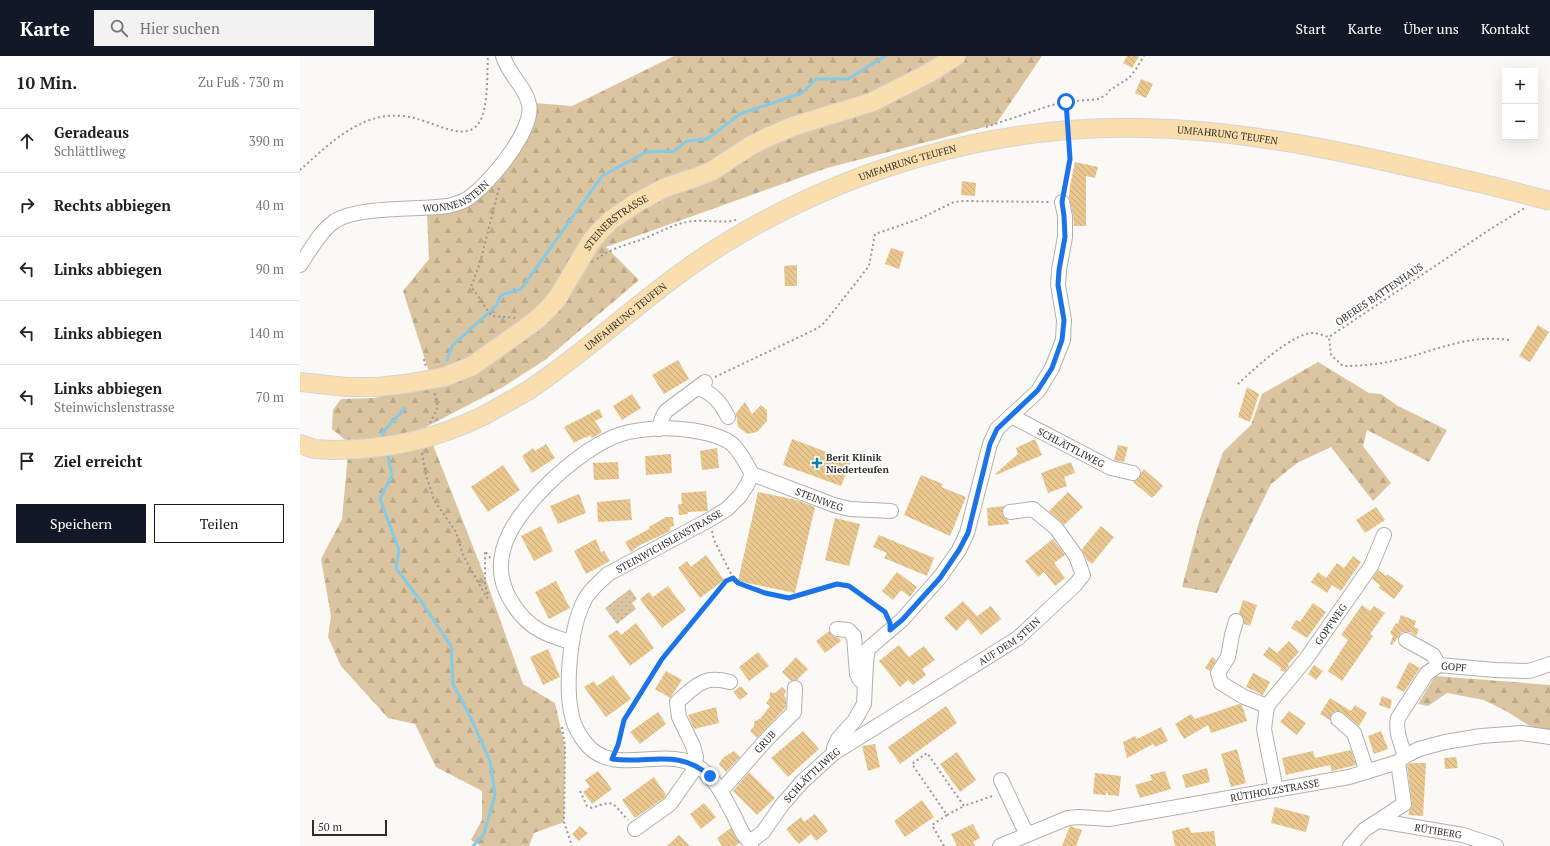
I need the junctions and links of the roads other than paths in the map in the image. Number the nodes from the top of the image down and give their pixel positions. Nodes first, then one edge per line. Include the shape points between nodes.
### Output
1 (503, 56) edge
2 (956, 56) edge
3 (1550, 201) edge
4 (1062, 202) road end
5 (300, 265) edge
6 (300, 382) edge
7 (1011, 416) junction
8 (728, 417) dead end
9 (659, 428) junction
10 (305, 447) edge
11 (1133, 473) dead end
12 (752, 474) junction
13 (891, 511) dead end
14 (1010, 512) dead end
15 (1384, 535) dead end
16 (1236, 621) dead end
17 (837, 629) dead end
18 (1406, 640) dead end
19 (572, 643) junction
20 (1550, 664) edge
21 (1439, 665) junction
22 (730, 682) dead end
23 (795, 688) dead end
24 (866, 694) junction
25 (1267, 706) junction
26 (1338, 719) dead end
27 (1550, 737) edge
28 (834, 753) junction
29 (1402, 759) junction
30 (694, 765) junction
31 (1367, 772) junction
32 (1004, 786) road end
33 (1276, 790) junction
34 (721, 791) junction
35 (1380, 821) junction
36 (635, 829) road end
37 (1027, 835) junction
38 (751, 844) edge
39 (1000, 846) edge
40 (1350, 846) edge
41 (1496, 846) edge

1 - 5 street, WONNENSTEIN via 527,98 529,112 519,139 499,169 481,188 460,202 438,207 365,212 347,216 335,222 319,238
2 - 6 main road, STEINERSTRASSE via 872,102 794,126 768,137 712,171 664,188 636,203 600,231 590,243 557,299 534,322 472,366 457,373 429,380 377,387
3 - 10 main road, UMFAHRUNG TEUFEN, bridge via 1358,156 1288,142 1226,134 1174,129 1119,128 1056,131 991,140 907,159 792,205 757,224 691,266 552,373 486,415 420,440 369,449 333,450
4 - 7 street, SCHLÄTTLIWEG via 1065,237 1058,285 1064,320 1062,340 1052,368 1038,390
7 - 11 street, SCHLÄTTLIWEG via 1111,468
7 - 24 street, SCHLÄTTLIWEG via 997,429 990,444 968,533 959,550 940,578 902,620 868,649
8 - 9 street via 715,396 702,385 666,411
9 - 12 street via 692,430 720,437 732,444
9 - 19 street via 628,432 584,453 538,493 509,532 501,561 507,595 515,609 528,622 541,631
12 - 13 street, STEINWEG via 834,505
12 - 19 street, STEINWICHSLENSTRASSE via 740,496 726,508 709,520 608,574 595,586 584,600
14 - 28 street, AUF DEM STEIN via 1033,509 1056,528 1076,556 1084,574 1018,638
15 - 25 street, GOPFWEG via 1371,566 1306,659
16 - 25 street via 1228,658 1218,673 1220,683 1244,697
17 - 24 street via 848,630 854,636 857,674
18 - 21 street via 1433,655
19 - 30 street, STEINWICHSLENSTRASSE via 569,689 573,720 594,752 612,759 676,759
20 - 21 street, GOPF via 1529,671
21 - 29 street, GOPF via 1427,673 1398,718
22 - 30 street via 717,679 700,682 677,702 679,717 696,757
23 - 34 street, GRUB via 794,712
24 - 28 street, SCHLÄTTLIWEG via 864,704 855,720 838,739
25 - 33 street via 1264,729
26 - 31 street via 1354,733
27 - 29 street, RÜTIHOLZSTRASSE via 1522,733 1481,736 1419,749
28 - 38 street, SCHLÄTTLIWEG via 802,782
29 - 31 street, RÜTIHOLZSTRASSE
29 - 35 street, GOPF via 1404,804
30 - 34 street, STEINWICHSLENSTRASSE via 710,776
30 - 36 street via 694,770 670,804
31 - 33 street, RÜTIHOLZSTRASSE via 1327,782
32 - 37 street
33 - 37 street, RÜTIHOLZSTRASSE via 1109,819 1080,816 1068,818
34 - 38 street, STEINWICHSLENSTRASSE
35 - 40 street via 1364,830
35 - 41 street, RÜTIBERG via 1463,835
37 - 39 street, RÜTIHOLZSTRASSE

